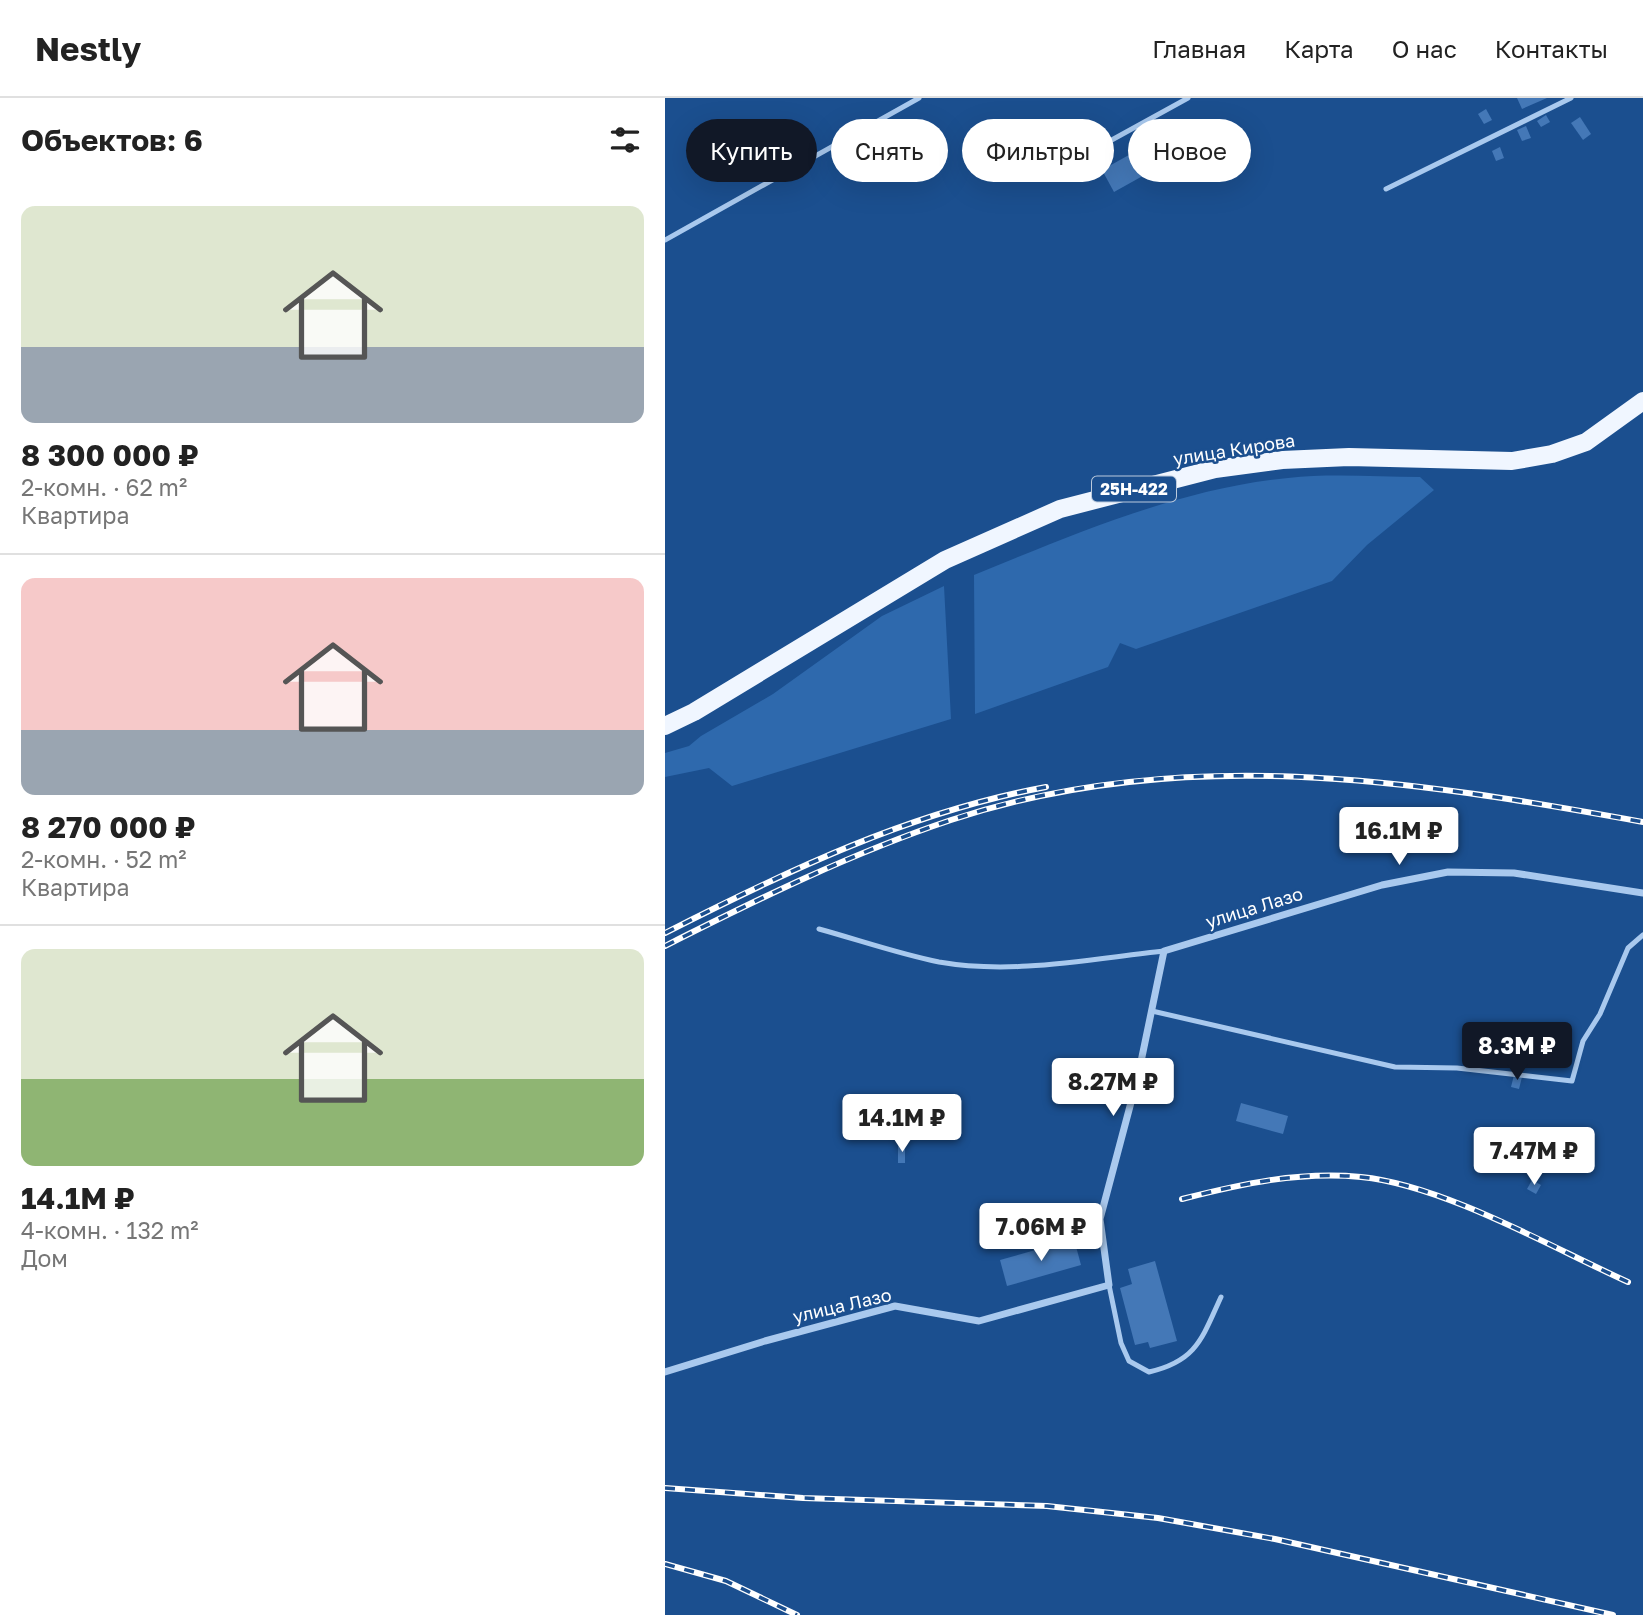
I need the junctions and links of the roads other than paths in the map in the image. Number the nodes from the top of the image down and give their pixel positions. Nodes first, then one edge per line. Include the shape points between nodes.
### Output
1 (919, 98) edge
2 (1188, 98) edge
3 (1571, 98) edge
4 (1114, 139) edge
5 (1386, 189) dead end
6 (665, 240) edge
7 (1643, 401) edge
8 (665, 726) edge
9 (1643, 893) edge
10 (819, 929) dead end
11 (1643, 935) edge
12 (1164, 951) junction
13 (1152, 1011) junction
14 (1109, 1285) junction
15 (1221, 1297) dead end
16 (665, 1372) edge

1 - 6 lane
2 - 4 lane
3 - 5 lane
7 - 8 main road, улица Кирова / 25Н-422 via 1586,442 1552,454 1512,461 1282,460 1215,469 1060,509 945,560
9 - 12 street, улица Лазо via 1514,873 1448,872 1382,885
10 - 12 lane via 939,962 993,967
11 - 13 lane via 1629,948 1583,1041 1572,1081 1457,1068 1395,1067
12 - 13 street
13 - 14 street via 1100,1219
14 - 15 lane via 1129,1361 1149,1372 1168,1368 1198,1348
14 - 16 street, улица Лазо via 979,1321 895,1306

